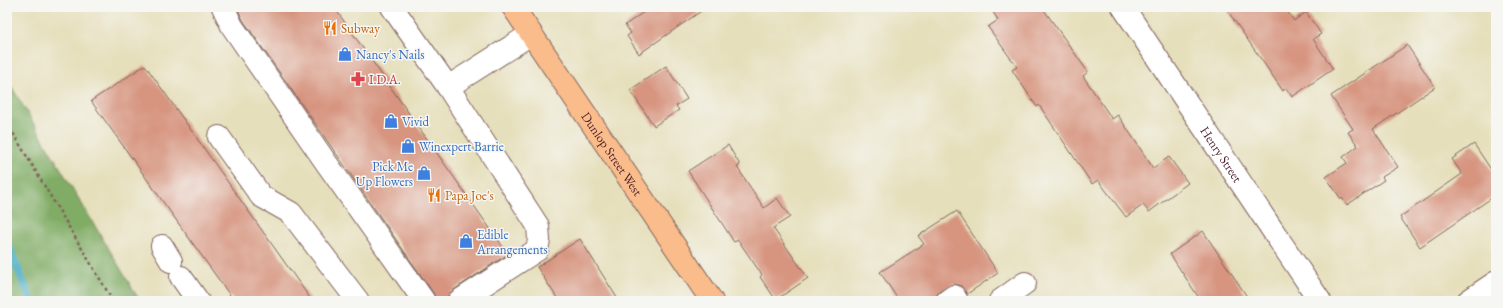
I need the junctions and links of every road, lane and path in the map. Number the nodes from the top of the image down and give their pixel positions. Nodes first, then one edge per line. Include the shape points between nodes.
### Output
1 (223, 7) edge
2 (392, 7) edge
3 (513, 7) edge
4 (1123, 7) edge
5 (531, 34) junction
6 (448, 87) junction
7 (7, 123) edge
8 (219, 137) dead end
9 (171, 261) dead end
10 (1496, 282) edge
11 (1025, 283) dead end
12 (113, 301) edge
13 (198, 301) edge
14 (358, 301) edge
15 (424, 301) edge
16 (459, 301) edge
17 (712, 301) edge
18 (947, 301) edge
19 (957, 301) edge
20 (1000, 301) edge
21 (1320, 301) edge
22 (1468, 301) edge

1 - 15 street via 232,26
2 - 6 street
3 - 5 main road, Dunlop Street West
4 - 21 street, Henry Street
5 - 6 street
5 - 17 main road, Dunlop Street West
6 - 16 street via 538,226 539,240 536,250
7 - 12 path
8 - 14 street via 260,196 290,213
9 - 13 street
10 - 22 street
11 - 20 street
18 - 19 street via 954,296

